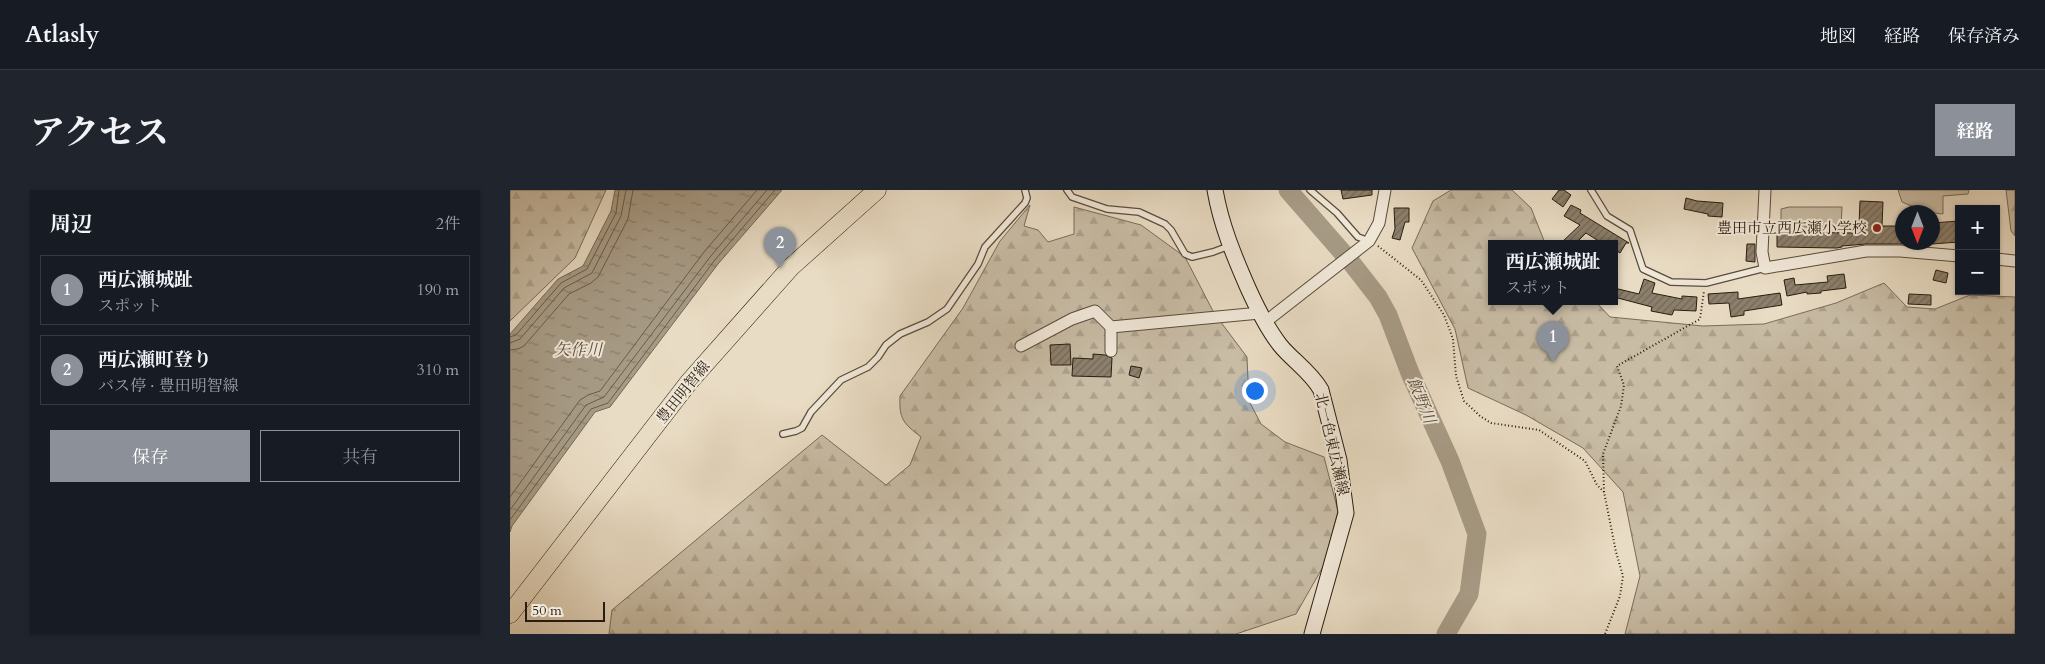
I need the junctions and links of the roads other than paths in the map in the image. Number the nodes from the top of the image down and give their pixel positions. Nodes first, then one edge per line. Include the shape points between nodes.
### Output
1 (878, 190) edge
2 (1025, 190) edge
3 (1067, 190) edge
4 (1215, 190) edge
5 (1310, 190) edge
6 (1385, 190) edge
7 (1591, 190) edge
8 (1765, 190) edge
9 (1365, 244) junction
10 (1229, 246) junction
11 (1955, 256) edge
12 (2000, 259) edge
13 (2015, 261) edge
14 (1766, 268) junction
15 (1262, 318) junction
16 (1111, 327) junction
17 (1021, 346) dead end
18 (1111, 351) dead end
19 (783, 434) dead end
20 (510, 614) edge
21 (1312, 634) edge

1 - 20 main road, 豊田明智線 via 791,267 689,382
2 - 19 lane via 1025,203 985,247 978,264 947,309 928,322 900,334 868,367 841,380 811,412 802,428
3 - 10 lane via 1072,198 1107,209 1139,212 1165,224 1185,254 1192,257
4 - 10 main road, 北一色東広瀬線
5 - 9 lane via 1337,213
6 - 9 street via 1379,223
7 - 14 lane via 1608,216 1630,230 1642,269 1671,282 1706,283
8 - 14 street via 1762,252
9 - 15 street via 1333,271
10 - 15 main road, 北一色東広瀬線
11 - 14 street via 1866,252
12 - 13 street
15 - 16 street
15 - 21 main road, 北一色東広瀬線 via 1280,345 1316,380 1321,390 1345,495 1343,531
16 - 17 street via 1095,311 1072,319
16 - 18 street

